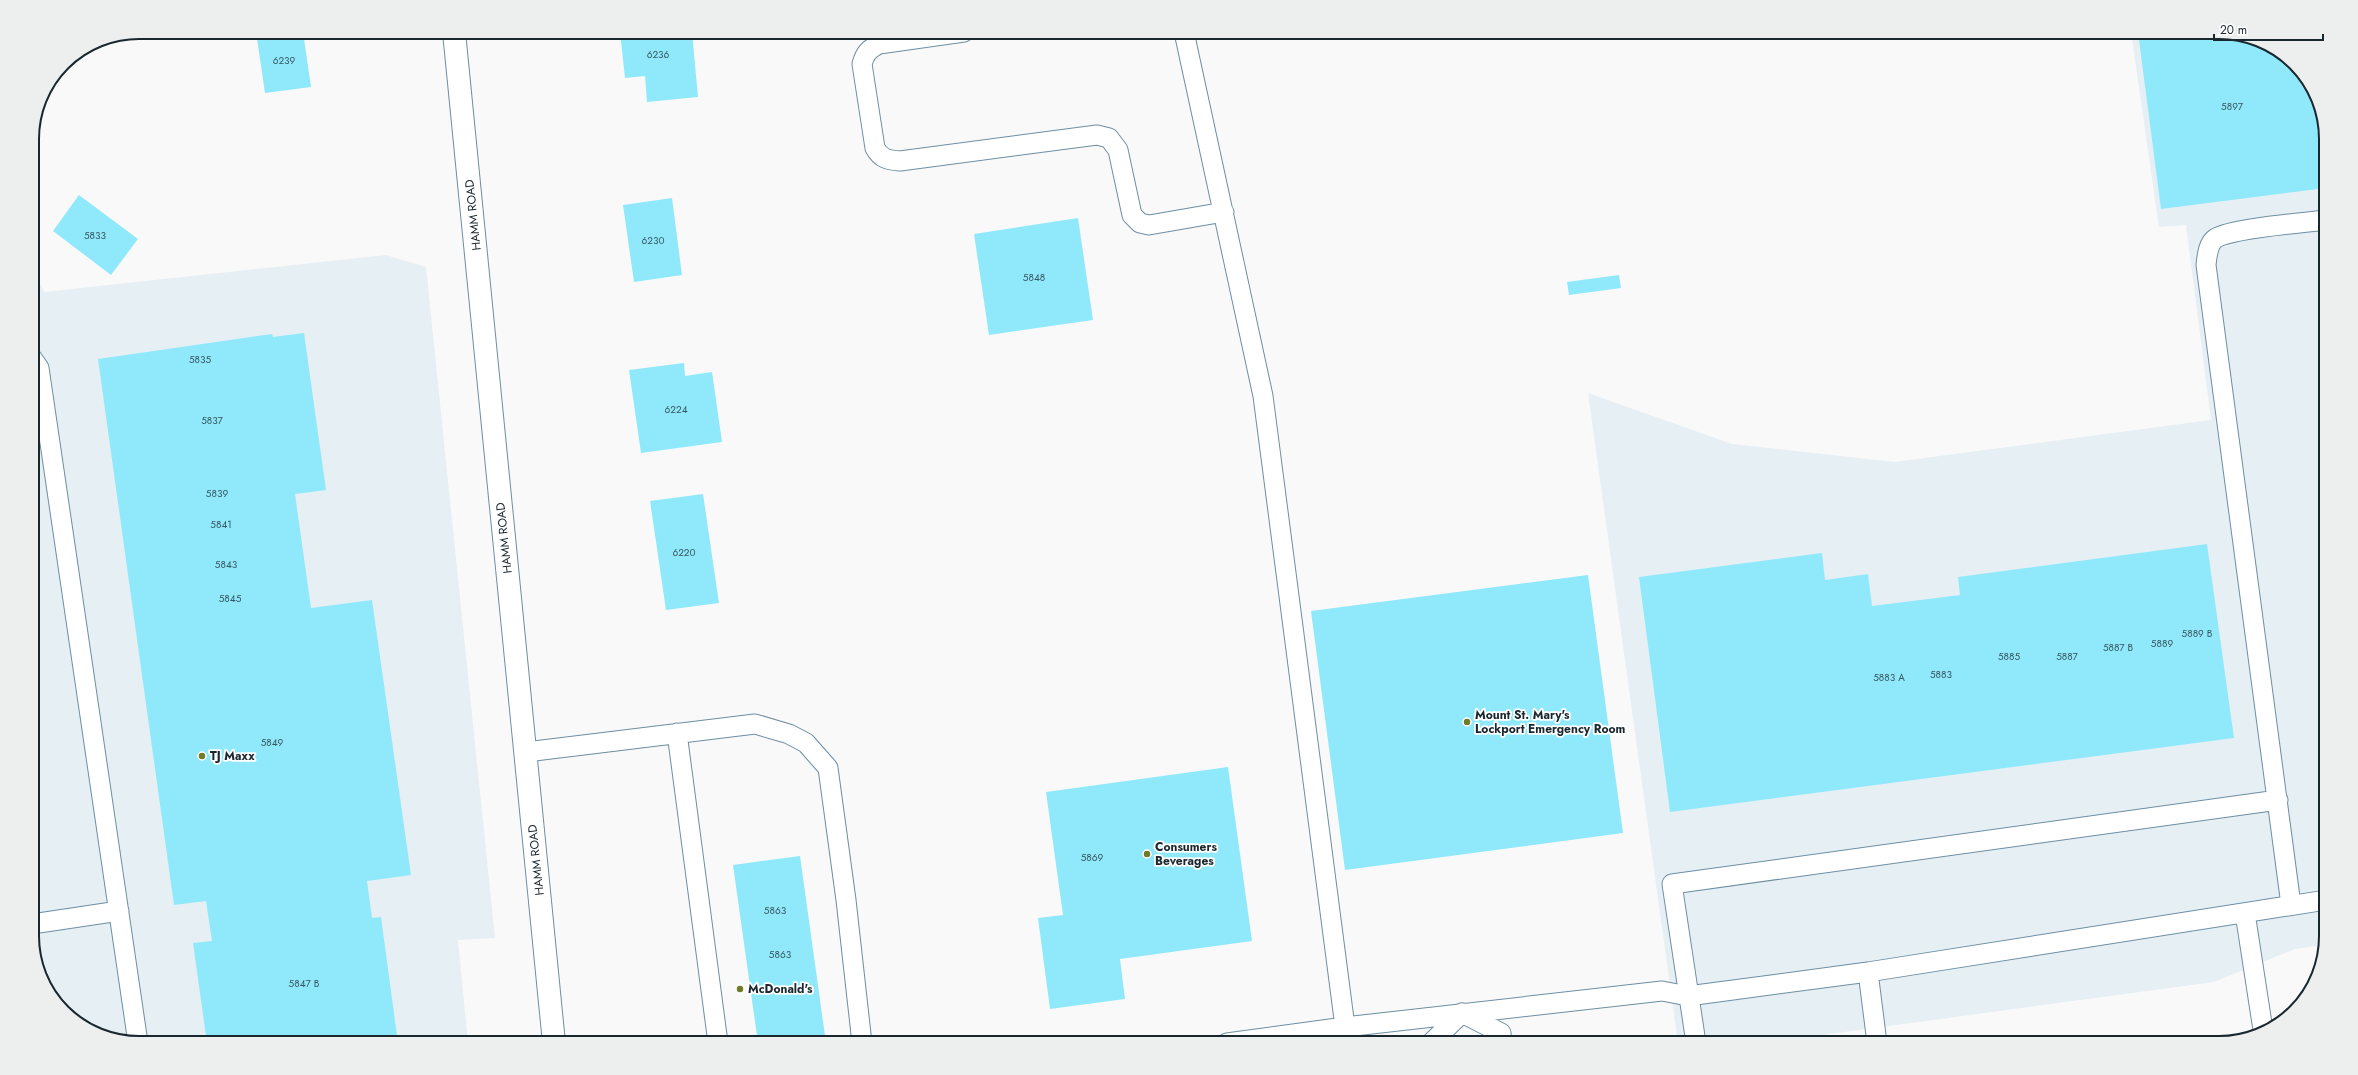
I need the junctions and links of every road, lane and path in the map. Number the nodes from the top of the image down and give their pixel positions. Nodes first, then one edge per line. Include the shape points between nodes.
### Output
1 (455, 39) edge
2 (914, 39) edge
3 (1186, 39) edge
4 (1224, 212) junction
5 (2319, 221) edge
6 (39, 368) edge
7 (677, 733) junction
8 (526, 752) junction
9 (2278, 800) junction
10 (2319, 901) edge
11 (2291, 905) junction
12 (119, 911) junction
13 (2245, 913) junction
14 (39, 923) edge
15 (1868, 972) junction
16 (1688, 996) junction
17 (1462, 1014) junction
18 (2262, 1026) edge
19 (1345, 1027) junction
20 (137, 1036) edge
21 (553, 1036) edge
22 (717, 1036) edge
23 (861, 1036) edge
24 (1279, 1036) edge
25 (1438, 1036) edge
26 (1501, 1036) edge
27 (1695, 1036) edge
28 (1876, 1036) edge

1 - 8 street, HAMM ROAD
2 - 4 lane via 878,44 869,48 862,64 875,148 879,155 887,160 900,161 1097,135 1109,138 1118,150 1132,215 1140,223 1149,225
3 - 4 lane
4 - 19 lane via 1263,396
5 - 9 lane via 2231,233 2215,238 2207,251 2206,266
6 - 12 lane
7 - 8 lane
7 - 22 lane
7 - 23 lane via 755,724 789,734 806,743 828,768
8 - 21 street, HAMM ROAD
9 - 11 lane
9 - 16 lane via 1672,884
10 - 11 lane
11 - 13 lane
12 - 14 lane
12 - 20 lane
13 - 15 lane
13 - 18 lane
15 - 16 lane
15 - 28 lane
16 - 17 lane via 1662,991
16 - 27 lane
17 - 19 lane
17 - 25 lane
17 - 26 lane via 1501,1033
19 - 24 lane

